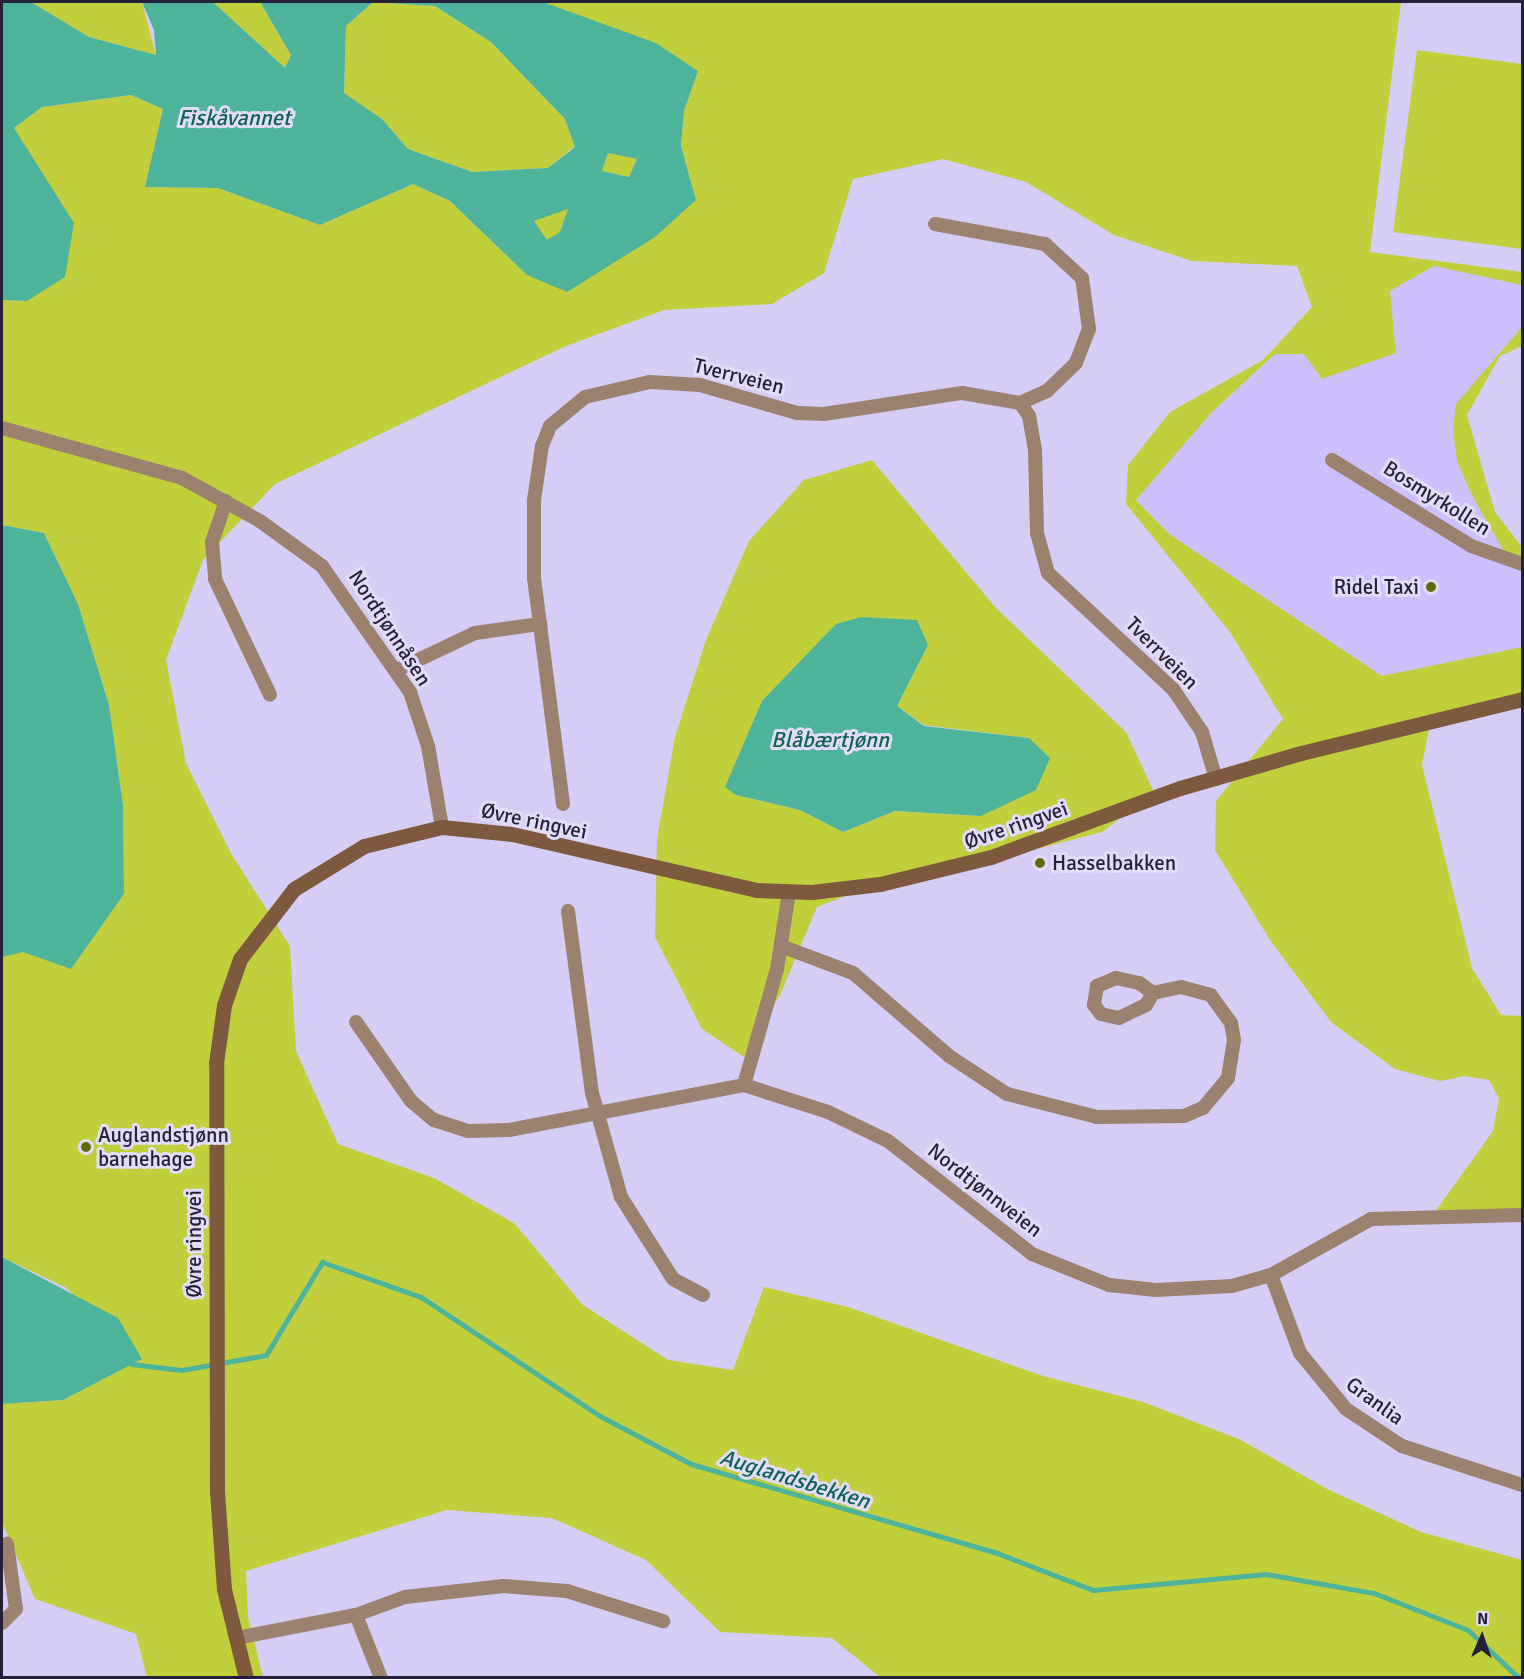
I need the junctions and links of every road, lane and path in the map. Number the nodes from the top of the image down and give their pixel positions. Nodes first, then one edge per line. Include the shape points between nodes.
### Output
1 (935, 224) dead end
2 (1020, 403) junction
3 (2, 428) edge
4 (1332, 460) dead end
5 (226, 501) junction
6 (1522, 564) edge
7 (540, 624) junction
8 (397, 670) junction
9 (270, 695) dead end
10 (1522, 699) edge
11 (1215, 779) junction
12 (563, 804) dead end
13 (442, 827) junction
14 (789, 892) junction
15 (568, 911) dead end
16 (781, 946) junction
17 (1153, 993) dead end
18 (356, 1022) dead end
19 (744, 1085) junction
20 (596, 1112) junction
21 (1522, 1215) edge
22 (1271, 1275) junction
23 (703, 1295) dead end
24 (1522, 1485) edge
25 (7, 1544) dead end
26 (356, 1615) junction
27 (663, 1621) dead end
28 (2, 1623) edge
29 (236, 1638) junction
30 (246, 1677) edge
31 (381, 1677) edge

1 - 2 street via 1045,244 1082,278 1090,321 1076,363 1047,391
2 - 7 street, Tverrveien via 962,393 846,413 806,413 674,382 627,385 585,397 550,426 542,446 533,525
2 - 11 street, Tverrveien via 1029,416 1035,450 1036,533 1048,573 1173,689 1202,732
3 - 5 street, Nordtjønnåsen via 160,469
4 - 6 street, Bosmyrkollen via 1471,546
5 - 8 street, Nordtjønnåsen via 322,566
5 - 9 street via 212,542 215,579
7 - 8 street via 475,633
7 - 12 street, Tverrveien
8 - 13 street, Nordtjønnåsen via 422,724
10 - 11 street, Øvre ringvei via 1386,730
11 - 14 street, Øvre ringvei via 954,867 880,884
13 - 14 street, Øvre ringvei via 512,834 714,883
13 - 29 street, Øvre ringvei via 383,839 325,867 279,904 240,959 224,1005 216,1064 215,1416 221,1559
14 - 16 street
15 - 20 street
16 - 17 street via 854,973 949,1056 1007,1094 1097,1117 1184,1116 1203,1108 1228,1078 1234,1040 1222,1007 1194,988
16 - 19 street
18 - 20 street, Nordtjønnveien via 411,1101 449,1127 509,1130
19 - 20 street, Nordtjønnveien
19 - 22 street, Nordtjønnveien via 828,1112 888,1141 1014,1243 1087,1279 1156,1290 1203,1290
20 - 23 street via 621,1197 637,1227 673,1279
21 - 22 street, Nordtjønnveien via 1371,1219
22 - 24 street, Granlia via 1300,1353 1346,1409 1402,1446
25 - 28 street via 16,1609
26 - 27 street via 405,1597 503,1586 567,1591
26 - 29 street
26 - 31 street
29 - 30 street, Øvre ringvei

